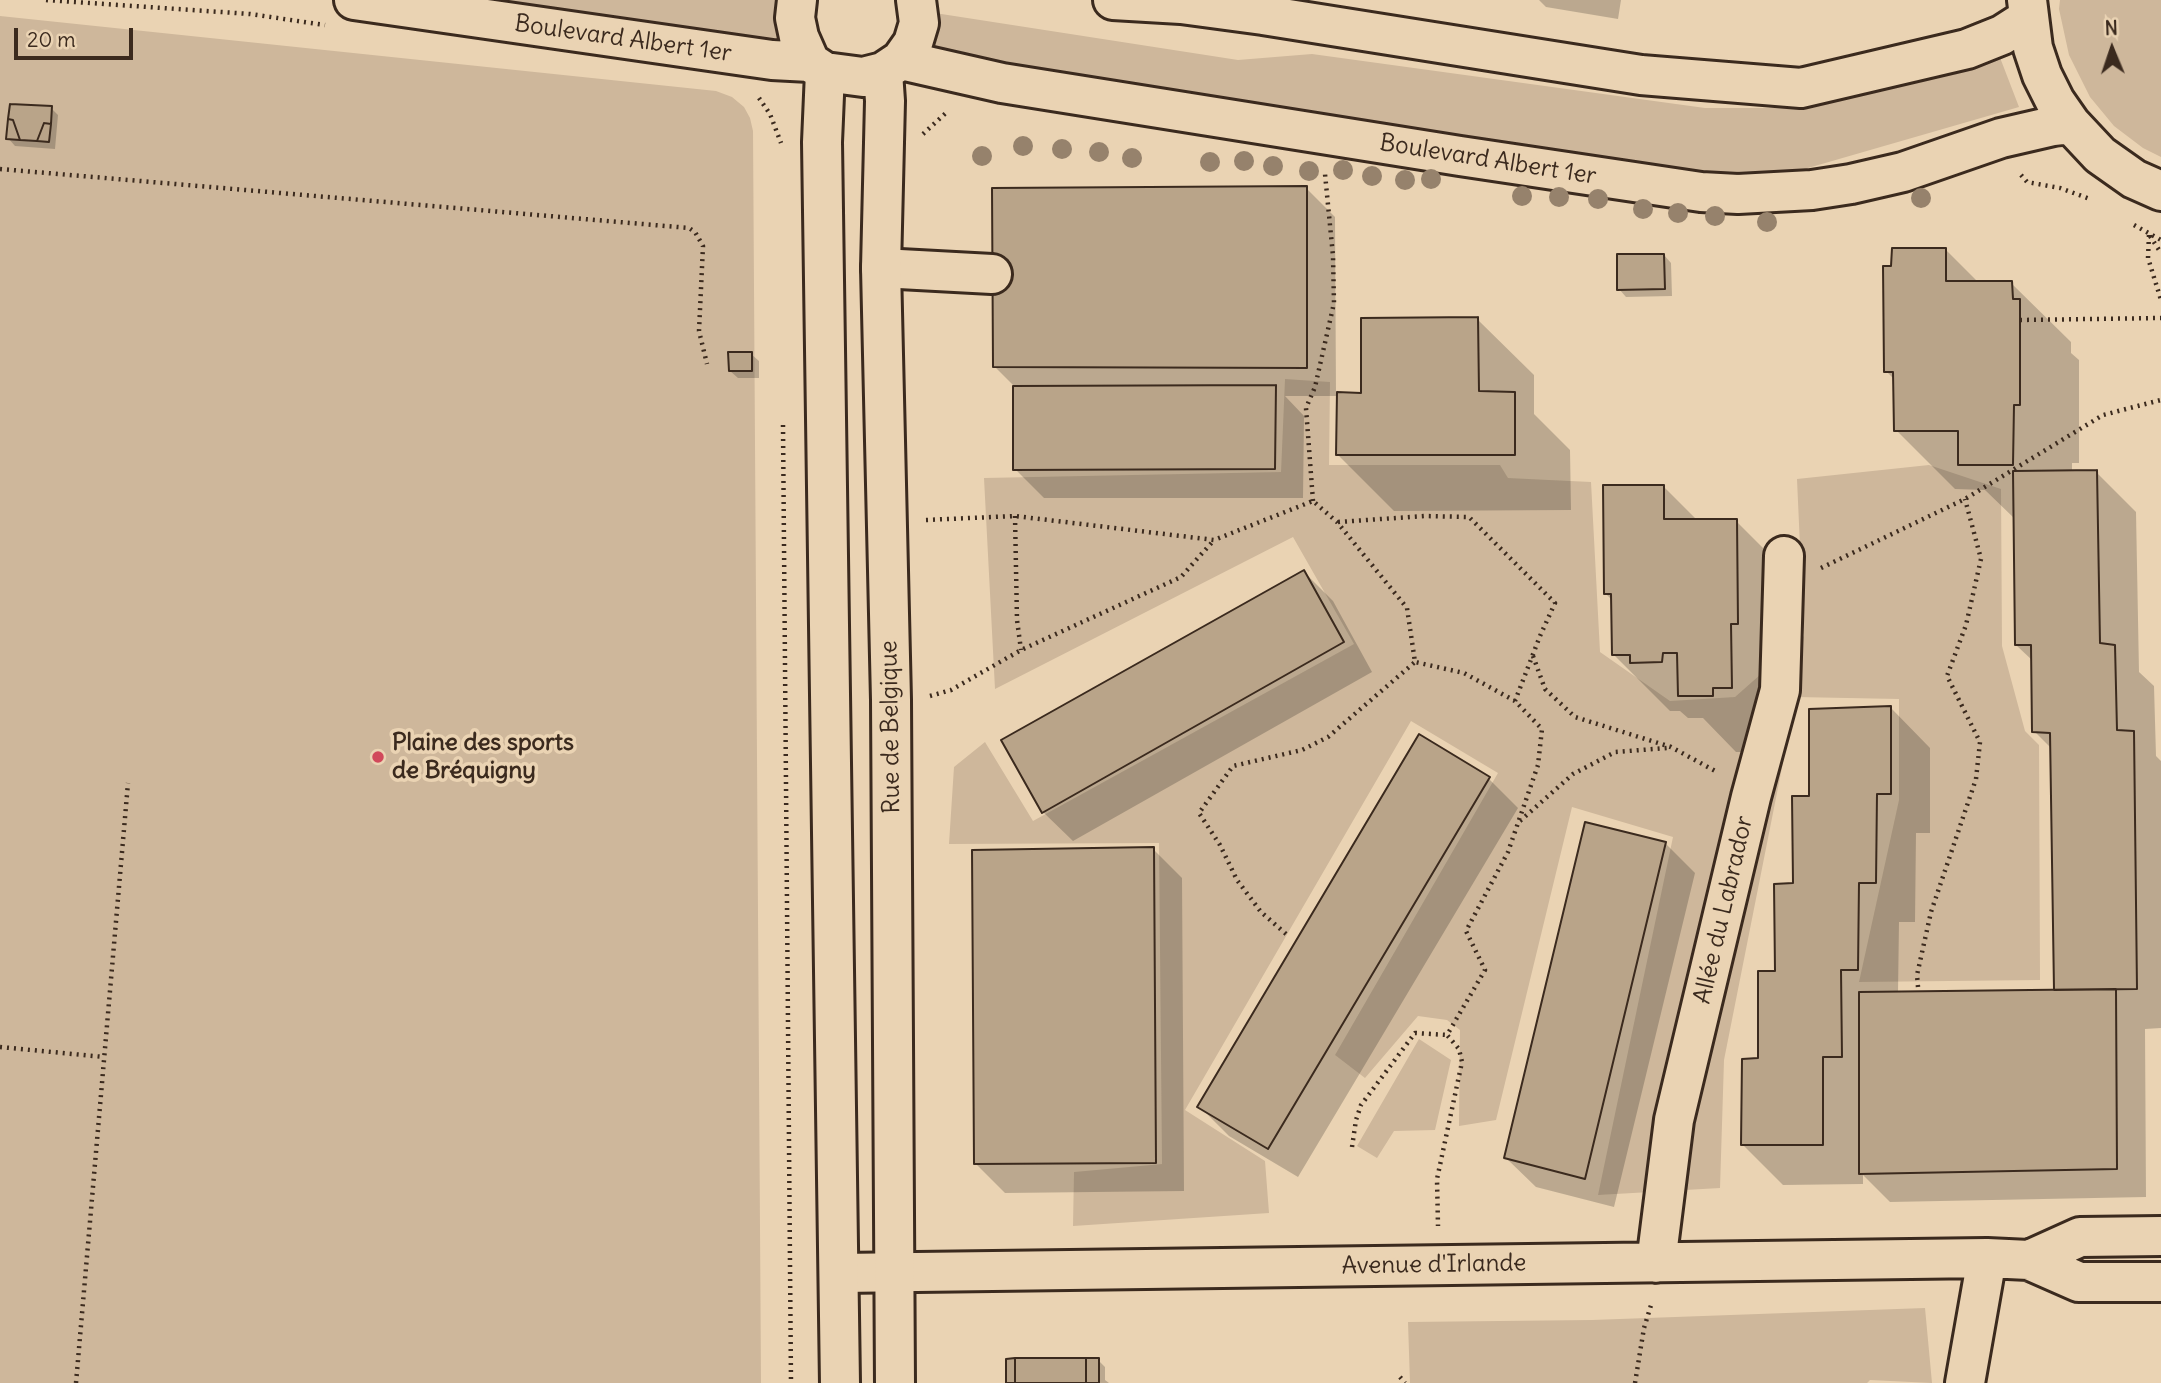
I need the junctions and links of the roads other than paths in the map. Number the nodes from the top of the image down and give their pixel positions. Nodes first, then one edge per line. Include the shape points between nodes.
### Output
1 (797, 0) edge
2 (1113, 0) edge
3 (920, 1) edge
4 (1181, 2) edge
5 (2027, 10) edge
6 (343, 13) edge
7 (892, 66) junction
8 (818, 67) junction
9 (2071, 124) junction
10 (2161, 191) edge
11 (881, 268) junction
12 (992, 274) dead end
13 (1783, 571) road end
14 (2161, 1236) edge
15 (1987, 1258) junction
16 (2029, 1260) junction
17 (1656, 1263) junction
18 (840, 1273) junction
19 (895, 1273) junction
20 (2161, 1282) edge
21 (840, 1383) edge
22 (895, 1383) edge
23 (1965, 1383) edge

1 - 8 main road via 799,37
2 - 4 main road
3 - 7 main road via 913,43
4 - 5 main road via 1641,75 1801,88 1967,49 2002,35
5 - 9 main road via 2042,75
6 - 8 main road, Boulevard Albert 1er
7 - 8 main road, Boulevard Albert 1er via 863,78
7 - 9 main road, Boulevard Albert 1er via 1701,192 1738,194 1851,184 1903,172 2001,138
7 - 11 main road, Rue de Belgique via 884,101
8 - 18 main road
9 - 10 main road via 2100,155
11 - 12 main road
11 - 19 main road, Rue de Belgique via 891,700
13 - 17 main road, Allée du Labrador via 1780,690 1674,1120
14 - 16 main road, Avenue d'Irlande via 2080,1237
15 - 16 main road, Avenue d'Irlande
15 - 17 main road, Avenue d'Irlande
15 - 23 main road
16 - 20 main road, Avenue d'Irlande via 2078,1282
17 - 19 main road, Avenue d'Irlande
18 - 19 main road, Avenue d'Irlande
18 - 21 main road
19 - 22 main road, Rue de Belgique

